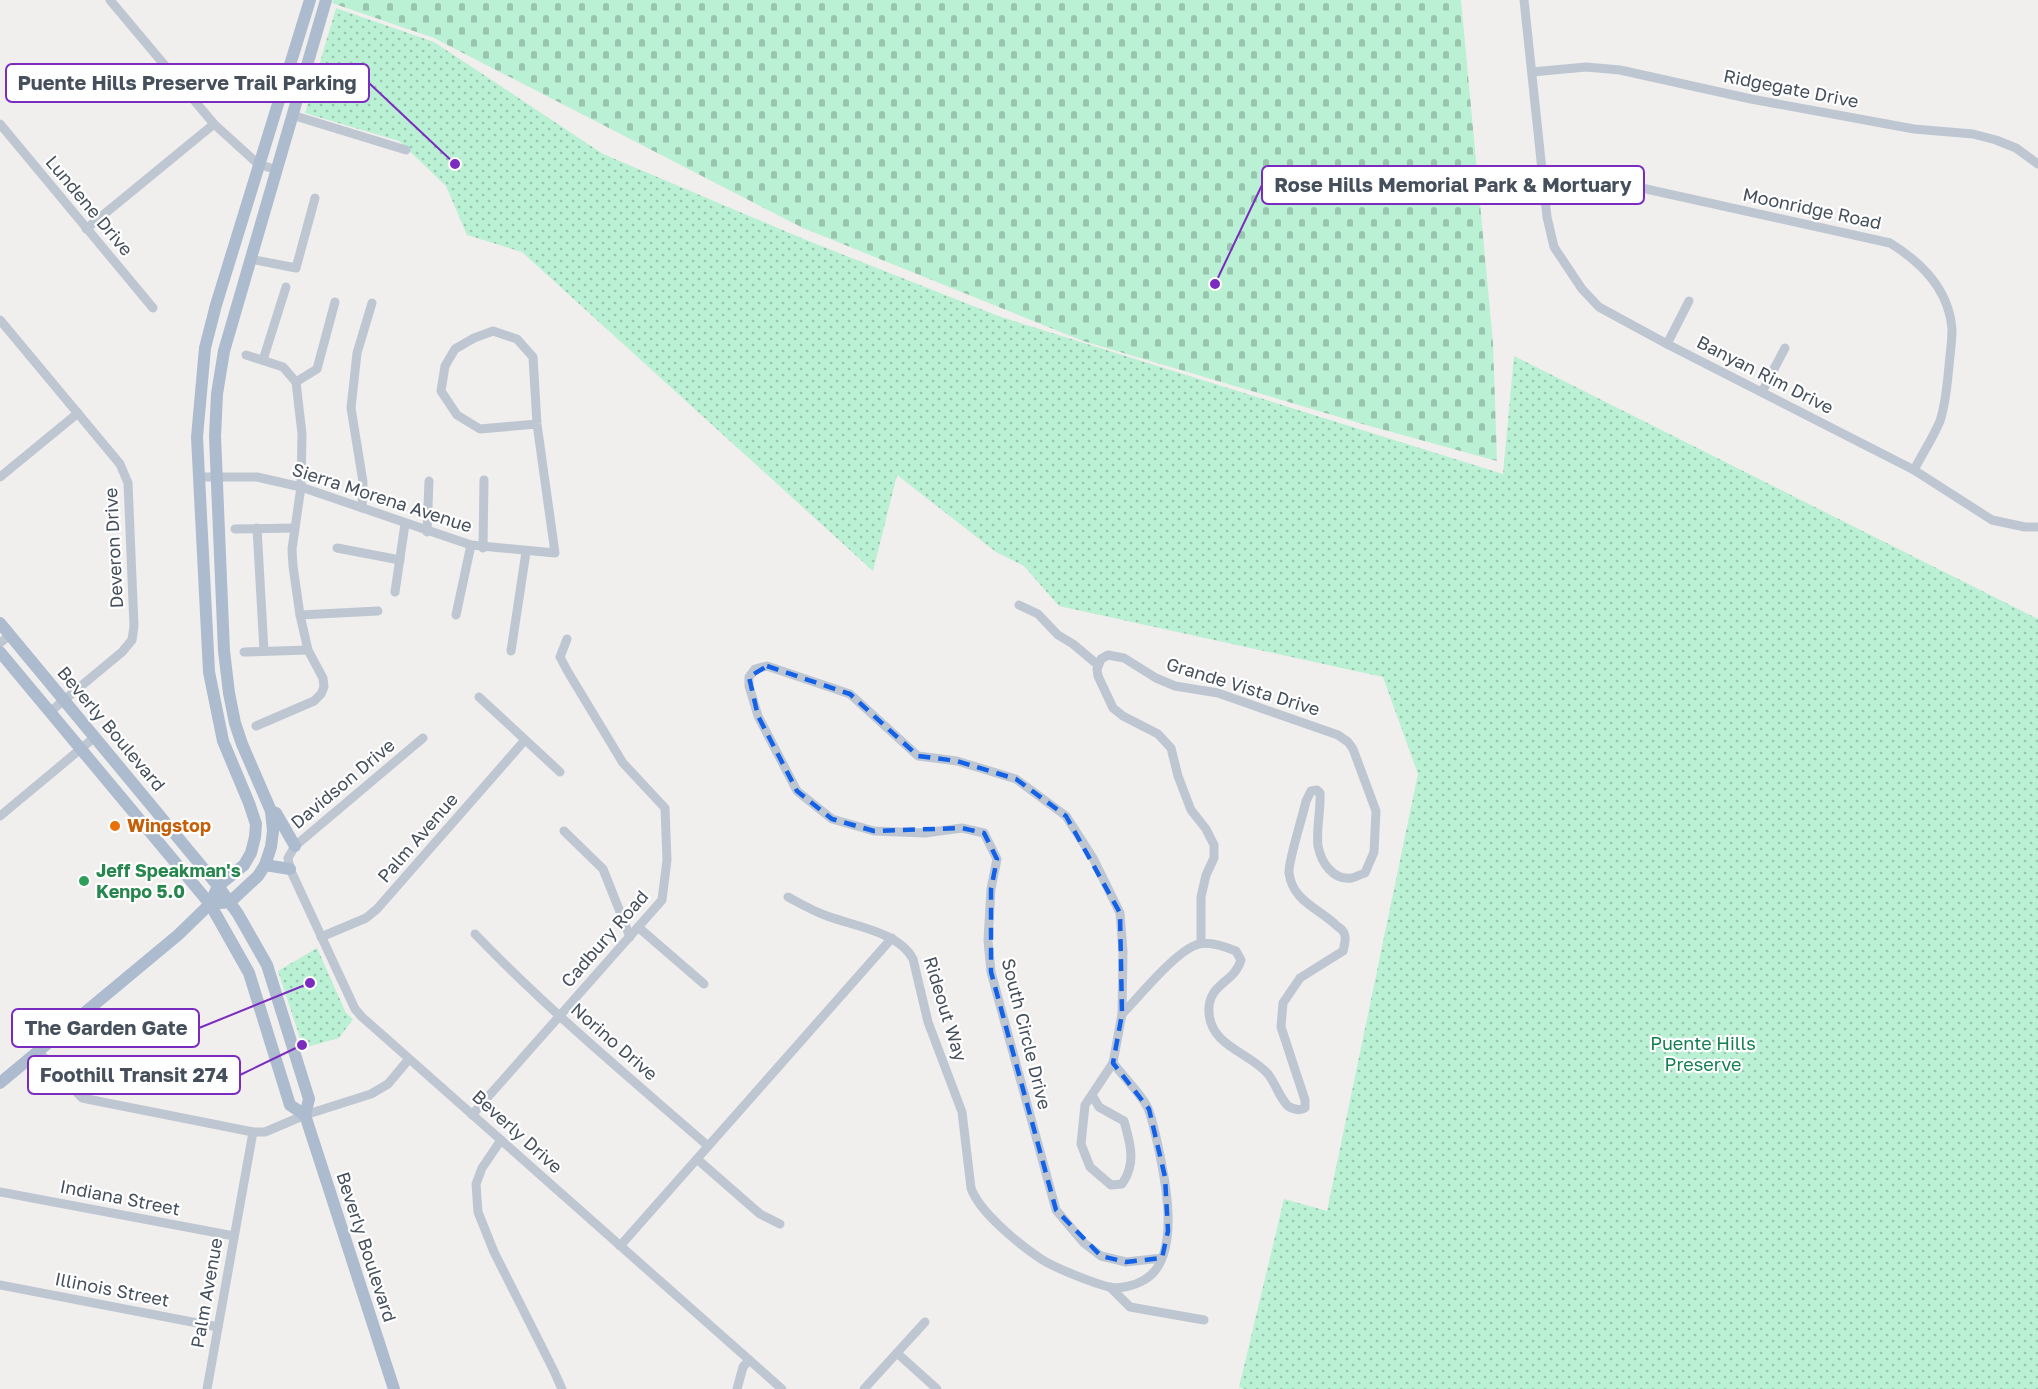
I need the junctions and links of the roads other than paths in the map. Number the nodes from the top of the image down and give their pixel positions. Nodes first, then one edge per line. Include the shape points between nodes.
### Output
1 (111, 0) edge
2 (310, 0) edge
3 (326, 0) edge
4 (1524, 0) edge
5 (1532, 72) junction
6 (292, 115) junction
7 (0, 124) edge
8 (214, 124) junction
9 (406, 150) dead end
10 (258, 164) junction
11 (2038, 164) edge
12 (277, 170) junction
13 (1544, 187) junction
14 (315, 198) dead end
15 (86, 229) junction
16 (250, 259) junction
17 (286, 287) dead end
18 (1689, 301) dead end
19 (334, 302) dead end
20 (372, 303) dead end
21 (153, 308) dead end
22 (0, 320) edge
23 (1667, 344) junction
24 (1785, 348) dead end
25 (246, 355) dead end
26 (263, 360) junction
27 (296, 382) junction
28 (1762, 392) junction
29 (78, 412) junction
30 (537, 424) junction
31 (1914, 470) junction
32 (0, 477) edge
33 (199, 477) junction
34 (217, 477) junction
35 (484, 480) dead end
36 (429, 481) dead end
37 (301, 487) junction
38 (362, 508) junction
39 (405, 524) junction
40 (2038, 527) edge
41 (257, 528) junction
42 (294, 528) junction
43 (235, 529) dead end
44 (427, 532) junction
45 (471, 545) junction
46 (337, 548) dead end
47 (483, 548) junction
48 (526, 552) junction
49 (400, 560) junction
50 (395, 592) dead end
51 (1019, 605) dead end
52 (378, 611) dead end
53 (300, 615) junction
54 (456, 615) dead end
55 (0, 623) edge
56 (10, 635) junction
57 (567, 639) dead end
58 (0, 643) edge
59 (308, 650) junction
60 (264, 651) junction
61 (511, 651) dead end
62 (0, 652) edge
63 (244, 652) dead end
64 (1098, 665) junction
65 (479, 697) dead end
66 (65, 700) junction
67 (51, 711) junction
68 (256, 726) dead end
69 (95, 736) junction
70 (423, 738) dead end
71 (525, 740) junction
72 (242, 744) junction
73 (81, 748) junction
74 (226, 750) junction
75 (560, 772) dead end
76 (271, 811) junction
77 (0, 816) edge
78 (564, 831) dead end
79 (295, 846) junction
80 (289, 864) junction
81 (265, 865) junction
82 (218, 886) junction
83 (788, 897) dead end
84 (230, 902) junction
85 (210, 904) junction
86 (638, 927) junction
87 (475, 934) dead end
88 (321, 937) junction
89 (630, 937) junction
90 (892, 938) junction
91 (1201, 943) junction
92 (704, 984) dead end
93 (1122, 1014) junction
94 (560, 1016) junction
95 (38, 1051) junction
96 (409, 1059) junction
97 (1113, 1064) junction
98 (0, 1083) edge
99 (1092, 1095) junction
100 (304, 1115) junction
101 (472, 1115) junction
102 (253, 1132) junction
103 (501, 1140) junction
104 (708, 1146) junction
105 (697, 1159) junction
106 (0, 1192) edge
107 (780, 1224) dead end
108 (234, 1236) junction
109 (620, 1246) junction
110 (1162, 1258) junction
111 (1, 1285) edge
112 (1110, 1287) junction
113 (0, 1295) edge
114 (1204, 1320) dead end
115 (925, 1322) dead end
116 (218, 1327) junction
117 (897, 1353) junction
118 (748, 1360) junction
119 (207, 1389) edge
120 (394, 1389) edge
121 (562, 1389) edge
122 (737, 1389) edge
123 (782, 1389) edge
124 (864, 1389) edge
125 (937, 1389) edge

1 - 8 street
2 - 10 main road
3 - 6 main road
4 - 5 street, Banyan Rim Drive
5 - 11 street, Ridgegate Drive via 1586,67 1620,70 1914,129 1973,134 2016,148
5 - 13 street, Banyan Rim Drive
6 - 9 street
6 - 12 main road
7 - 15 street, Lundene Drive
8 - 10 street
8 - 15 street
10 - 12 street
10 - 33 main road via 205,348 197,436
12 - 16 main road
13 - 23 street, Banyan Rim Drive via 1554,247 1582,289 1599,307
13 - 31 street, Moonridge Road via 1601,179 1890,243 1907,253 1936,284 1952,328 1940,421
14 - 16 street via 296,268
15 - 21 street, Lundene Drive
16 - 34 main road via 219,383
17 - 26 street
18 - 23 street
19 - 27 street via 317,369
20 - 38 street via 357,353 351,408 363,482
22 - 29 street, Deveron Drive
23 - 28 street, Banyan Rim Drive
24 - 28 street
25 - 26 street
26 - 27 street via 283,367
27 - 37 street via 302,434
28 - 31 street, Banyan Rim Drive
29 - 32 street
29 - 66 street, Deveron Drive via 120,464 128,483 134,626 132,640 122,652
30 - 30 street via 480,429 457,415 441,391 445,366 455,349 493,332 517,339 533,357
30 - 48 street, Sierra Morena Avenue via 555,553
31 - 40 street, Banyan Rim Drive via 1992,520
33 - 34 street, Sierra Morena Avenue
33 - 74 main road via 209,672
34 - 37 street, Sierra Morena Avenue via 257,477
34 - 72 main road via 224,651 229,693
35 - 47 street
36 - 44 street
37 - 38 street, Sierra Morena Avenue
37 - 42 street
38 - 39 street, Sierra Morena Avenue
39 - 44 street, Sierra Morena Avenue
39 - 49 street
41 - 42 street
41 - 43 street
41 - 60 street
42 - 53 street via 293,566
44 - 45 street, Sierra Morena Avenue
45 - 47 street, Sierra Morena Avenue
45 - 54 street
46 - 49 street
47 - 48 street, Sierra Morena Avenue
48 - 61 street
49 - 50 street
51 - 64 street via 1038,614 1058,635
52 - 53 street
53 - 59 street
55 - 56 main road, Beverly Boulevard
56 - 58 street
56 - 66 main road, Beverly Boulevard
57 - 86 street, Cadbury Road via 560,657 568,672 623,763 665,808 667,860 662,900
59 - 60 street
59 - 68 street via 323,678 321,694 314,701
60 - 63 street
62 - 67 main road, Beverly Boulevard
64 - 91 street via 1098,676 1113,708 1158,734 1171,748 1191,810 1214,846 1215,858 1200,897
64 - 91 street, Grande Vista Drive via 1108,655 1124,658 1175,686 1218,693 1338,735 1353,749 1376,811 1374,852 1365,873 1352,878 1336,876 1323,860 1318,845 1320,793 1311,791 1289,870 1298,896 1331,920 1344,933 1345,941 1343,951 1300,978 1283,1003 1281,1027 1305,1108 1295,1110 1288,1105 1263,1069 1218,1036 1211,1026 1210,997 1218,985 1238,970 1241,960 1236,951
65 - 71 street
66 - 67 street, Deveron Drive
66 - 69 main road, Beverly Boulevard
67 - 73 main road, Beverly Boulevard
69 - 73 street
69 - 82 main road, Beverly Boulevard
70 - 79 street, Davidson Drive
71 - 75 street
71 - 88 street, Palm Avenue via 377,909 366,918
72 - 74 main road
72 - 76 main road
73 - 77 street
73 - 85 main road, Beverly Boulevard
74 - 82 main road via 256,824 251,853 244,865
76 - 79 main road
76 - 81 main road via 273,831
78 - 89 street via 603,869
79 - 80 street, Davidson Drive
80 - 81 main road
80 - 88 street, Beverly Drive
81 - 84 main road
82 - 84 main road, Beverly Boulevard
82 - 85 main road
83 - 90 street via 825,915
84 - 85 main road
84 - 100 main road, Beverly Boulevard via 267,965 309,1099
85 - 95 main road
85 - 100 main road, Beverly Boulevard via 249,973 290,1105
86 - 89 street, Cadbury Road
86 - 92 street
87 - 94 street, Norino Drive
88 - 96 street, Beverly Drive via 355,1009
89 - 94 street, Cadbury Road
90 - 104 street
90 - 112 street, Rideout Way via 913,959 928,1022 962,1112 976,1197 990,1216 1042,1259
91 - 93 street via 1172,962
93 - 97 street
93 - 110 street, South Circle Drive via 1120,913 1066,816 1016,779 957,761 918,756 850,694 767,666 755,669 749,686 758,716 797,792 832,819 874,831 925,833 962,828 984,833 997,859 988,940 991,972 1056,1210 1084,1243 1101,1256 1126,1262
94 - 101 street, Cadbury Road
94 - 104 street, Norino Drive
95 - 98 main road
95 - 102 street via 82,1098
96 - 100 street via 388,1084 371,1094
96 - 101 street, Beverly Drive
97 - 99 street
97 - 110 street via 1149,1108 1165,1177 1168,1231
99 - 99 street via 1085,1105 1081,1144 1089,1167 1111,1185 1122,1184 1129,1175 1132,1154 1124,1121 1099,1107
100 - 102 street via 265,1132
100 - 120 main road, Beverly Boulevard
101 - 103 street, Beverly Drive
102 - 108 street, Palm Avenue
103 - 109 street, Beverly Drive
103 - 121 street via 476,1184 478,1212
104 - 105 street
105 - 107 street via 760,1214
105 - 109 street
106 - 108 street, Indiana Street
108 - 116 street, Palm Avenue
109 - 118 street, Beverly Drive
110 - 112 street via 1147,1279 1130,1286
111 - 113 street
111 - 116 street, Illinois Street
112 - 114 street via 1130,1307
115 - 117 street
116 - 119 street, Palm Avenue
117 - 124 street
117 - 125 street
118 - 122 street
118 - 123 street, Beverly Drive

